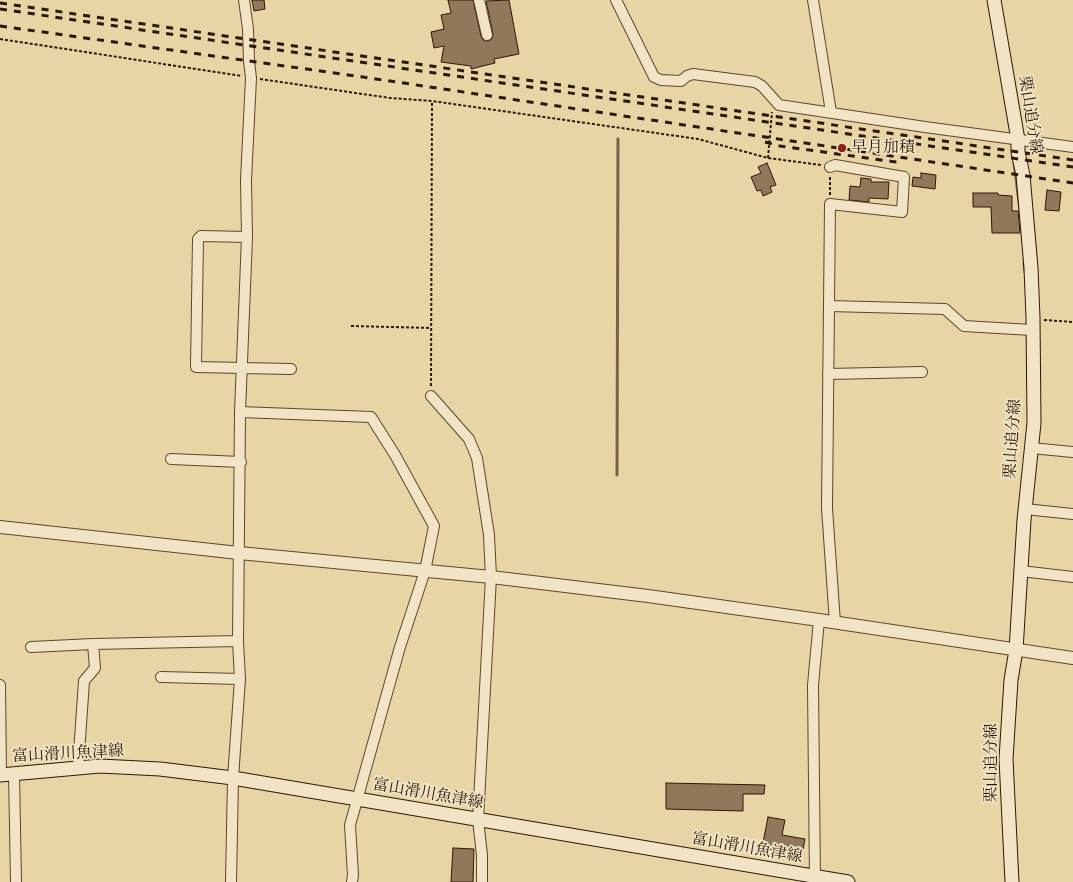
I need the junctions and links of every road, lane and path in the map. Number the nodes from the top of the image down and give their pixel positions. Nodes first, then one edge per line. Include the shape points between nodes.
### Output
1 (244, 0) edge
2 (479, 0) edge
3 (616, 0) edge
4 (813, 0) edge
5 (994, 0) edge
6 (487, 35) dead end
7 (0, 39) edge
8 (251, 78) junction
9 (432, 101) junction
10 (772, 110) dead end
11 (831, 112) junction
12 (1018, 140) junction
13 (1073, 147) edge
14 (768, 158) junction
15 (830, 167) junction
16 (830, 204) junction
17 (247, 237) junction
18 (829, 306) junction
19 (1073, 322) edge
20 (1032, 324) junction
21 (350, 326) dead end
22 (431, 328) junction
23 (242, 368) junction
24 (291, 369) dead end
25 (922, 372) dead end
26 (828, 374) junction
27 (431, 396) joint
28 (240, 412) junction
29 (1031, 448) junction
30 (1073, 452) edge
31 (171, 459) dead end
32 (240, 462) junction
33 (1025, 509) junction
34 (1073, 514) edge
35 (0, 527) edge
36 (240, 553) junction
37 (425, 571) junction
38 (1021, 571) junction
39 (491, 577) junction
40 (1073, 577) edge
41 (819, 620) junction
42 (835, 623) junction
43 (238, 641) junction
44 (93, 644) junction
45 (31, 647) dead end
46 (1016, 650) junction
47 (1073, 658) edge
48 (161, 677) dead end
49 (240, 679) junction
50 (0, 685) edge
51 (78, 768) junction
52 (14, 773) junction
53 (0, 775) edge
54 (233, 778) junction
55 (358, 799) junction
56 (478, 820) junction
57 (815, 879) edge
58 (16, 882) edge
59 (231, 882) edge
60 (352, 882) edge
61 (482, 882) edge
62 (848, 882) edge
63 (1012, 882) edge

1 - 8 street
2 - 6 street
3 - 11 street via 654,77 681,81 693,74 755,82 779,105
4 - 11 street
5 - 12 main road, 栗山追分線
7 - 8 path
8 - 9 path via 390,98
8 - 17 street via 246,180
9 - 14 path via 698,139
9 - 22 path
10 - 14 path
11 - 12 street
12 - 13 street
12 - 20 main road, 栗山追分線 via 1031,268
14 - 15 path
15 - 16 path
15 - 16 street via 834,165 904,177 902,212
16 - 18 street
17 - 23 street
17 - 23 street via 201,236 198,239 196,367
18 - 20 street via 945,309 964,326
18 - 26 street
19 - 20 path
20 - 29 main road, 栗山追分線 via 1034,423
21 - 22 path
22 - 27 path
23 - 24 street
23 - 28 street
25 - 26 street
26 - 42 street via 827,508
27 - 39 street via 469,439 477,458 489,535
28 - 32 street
28 - 37 street via 371,417 434,526
29 - 30 street
29 - 33 main road, 栗山追分線
31 - 32 street
32 - 36 street
33 - 34 street
33 - 38 main road, 栗山追分線
35 - 36 street
36 - 37 street
36 - 43 street
37 - 39 street
37 - 55 street via 400,647
38 - 40 street
38 - 46 main road, 栗山追分線
39 - 41 street
39 - 56 street
41 - 42 street
41 - 57 street via 813,685
42 - 46 street
43 - 44 street
43 - 49 street
44 - 45 street
44 - 51 street via 95,668 84,681
46 - 47 street
46 - 63 main road, 栗山追分線 via 1011,680 1006,758
48 - 49 street
49 - 54 street
50 - 53 street
51 - 52 main road, 富山滑川魚津線
51 - 54 main road, 富山滑川魚津線 via 100,766 160,769
52 - 53 main road, 富山滑川魚津線
52 - 58 street
54 - 55 main road, 富山滑川魚津線
54 - 59 street
55 - 56 main road, 富山滑川魚津線
55 - 60 street via 350,825
56 - 57 main road, 富山滑川魚津線
56 - 61 street
57 - 62 main road, 富山滑川魚津線

